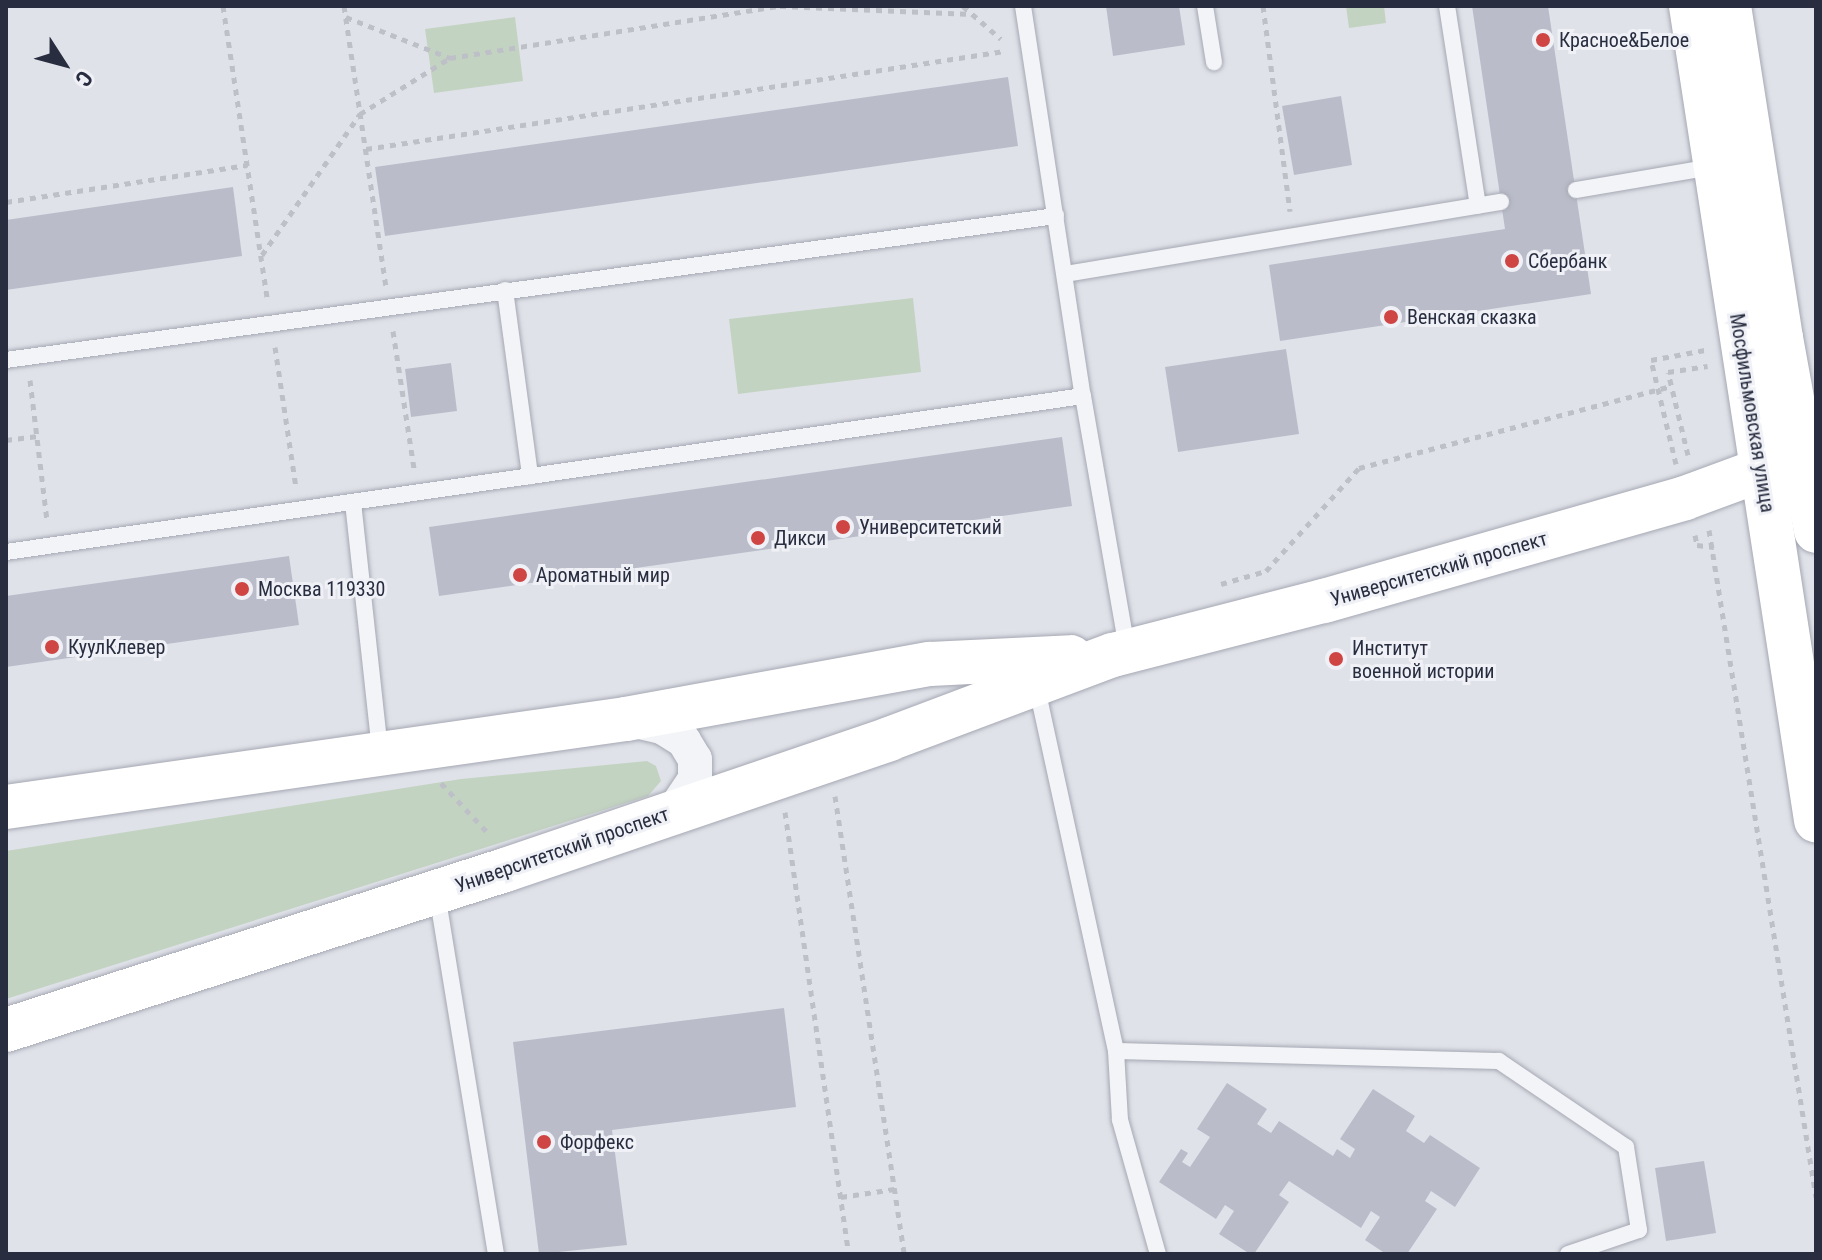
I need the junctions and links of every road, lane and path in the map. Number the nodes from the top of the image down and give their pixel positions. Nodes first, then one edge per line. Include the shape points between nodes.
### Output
1 (223, 6) edge
2 (344, 6) edge
3 (963, 6) edge
4 (1023, 6) edge
5 (1205, 6) edge
6 (1263, 6) edge
7 (1447, 6) edge
8 (1691, 6) edge
9 (1729, 6) edge
10 (972, 14) junction
11 (346, 17) junction
12 (450, 58) junction
13 (1214, 62) dead end
14 (360, 114) junction
15 (366, 149) junction
16 (247, 165) junction
17 (1715, 167) junction
18 (1576, 190) dead end
19 (6, 202) edge
20 (1501, 202) dead end
21 (1478, 206) junction
22 (1056, 216) junction
23 (1293, 236) junction
24 (261, 256) junction
25 (1065, 274) junction
26 (505, 290) junction
27 (389, 306) junction
28 (271, 322) junction
29 (27, 357) junction
30 (6, 360) edge
31 (1651, 360) dead end
32 (1671, 386) dead end
33 (1657, 391) junction
34 (1083, 396) junction
35 (38, 436) junction
36 (6, 440) edge
37 (1672, 452) dead end
38 (1761, 470) junction
39 (530, 476) junction
40 (417, 493) junction
41 (353, 502) junction
42 (299, 510) junction
43 (1816, 531) edge
44 (50, 546) junction
45 (1714, 547) dead end
46 (6, 552) edge
47 (1266, 571) dead end
48 (1120, 653) junction
49 (1035, 683) junction
50 (626, 719) junction
51 (380, 754) junction
52 (441, 783) dead end
53 (6, 807) edge
54 (837, 810) dead end
55 (673, 812) junction
56 (786, 816) dead end
57 (1816, 820) edge
58 (497, 844) dead end
59 (437, 893) junction
60 (6, 1030) edge
61 (1116, 1051) junction
62 (894, 1189) junction
63 (841, 1197) junction
64 (1816, 1197) edge
65 (496, 1254) edge
66 (849, 1254) edge
67 (904, 1254) edge
68 (1158, 1254) edge
69 (1568, 1254) edge

1 - 16 path
2 - 11 path
3 - 10 path
4 - 22 lane
5 - 13 lane
6 - 23 path
7 - 21 lane
8 - 17 main road, Мосфильмовская улица
9 - 43 main road, Мосфильмовская улица
10 - 12 path via 780,6
10 - 15 path via 1013,49
11 - 12 path
11 - 14 path
12 - 14 path
14 - 15 path
14 - 24 path
15 - 27 path
16 - 19 path
16 - 24 path
17 - 18 lane
17 - 38 main road, Мосфильмовская улица
20 - 21 lane
21 - 23 lane
22 - 25 lane
22 - 26 lane
23 - 25 lane
24 - 28 path
25 - 34 lane
26 - 27 lane
26 - 39 lane
27 - 28 lane
27 - 40 path
28 - 29 lane
28 - 42 path
29 - 30 lane
29 - 35 path
31 - 33 path
32 - 33 path
33 - 37 path
33 - 47 path via 1359,468
34 - 39 lane
34 - 48 lane
35 - 36 path
35 - 44 path
38 - 48 main road, Университетский проспект via 1685,498 1339,597
38 - 57 main road, Мосфильмовская улица
39 - 40 lane
40 - 41 lane
41 - 42 lane
41 - 51 lane
42 - 44 lane
44 - 46 lane
45 - 64 path
48 - 49 main road, Университетский проспект
48 - 50 main road, Университетский проспект via 930,664
49 - 55 main road, Университетский проспект
49 - 61 lane
50 - 51 main road, Университетский проспект
50 - 55 street via 662,727 684,741 695,759 695,779
51 - 53 main road, Университетский проспект
52 - 58 path
54 - 62 path
55 - 59 main road, Университетский проспект
56 - 63 path
59 - 60 main road, Университетский проспект
59 - 65 lane
61 - 68 lane via 1120,1120
61 - 69 lane via 1499,1061 1626,1147 1639,1230
62 - 63 path
62 - 67 path
63 - 66 path

